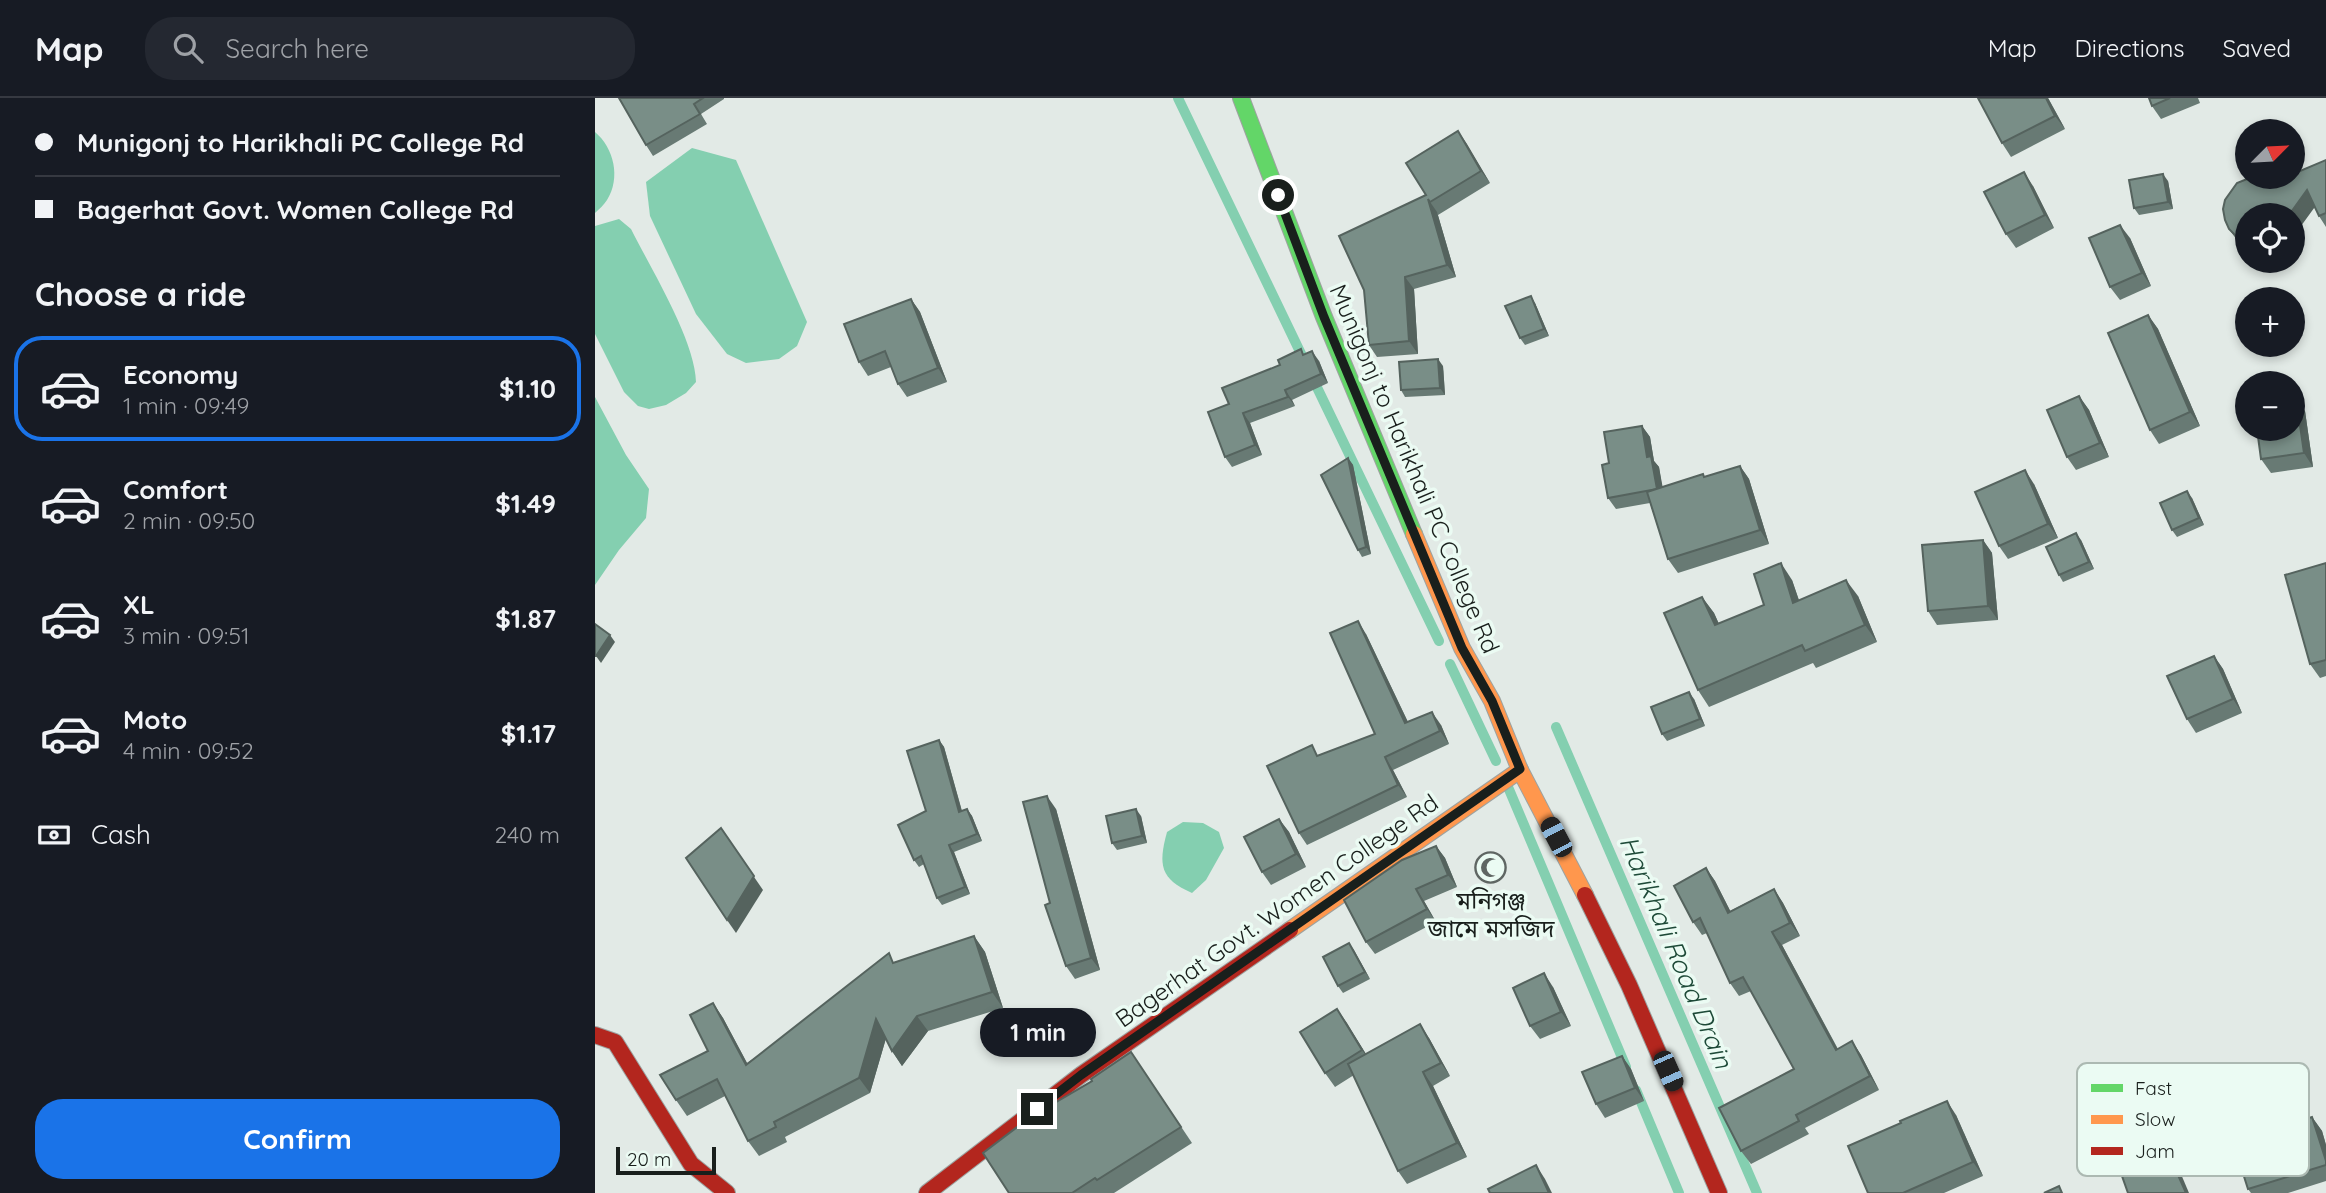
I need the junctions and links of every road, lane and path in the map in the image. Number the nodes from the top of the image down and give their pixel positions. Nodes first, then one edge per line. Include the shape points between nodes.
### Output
1 (1241, 98) edge
2 (1520, 769) junction
3 (595, 1035) edge
4 (727, 1193) edge
5 (927, 1193) edge
6 (1719, 1193) edge

1 - 2 street, Munigonj to Harikhali PC College Rd via 1329,330 1462,648 1492,701
2 - 5 street, Bagerhat Govt. Women College Rd via 1081,1075
2 - 6 street, Munigonj to Harikhali PC College Rd via 1629,985
3 - 4 street via 614,1042 691,1164

